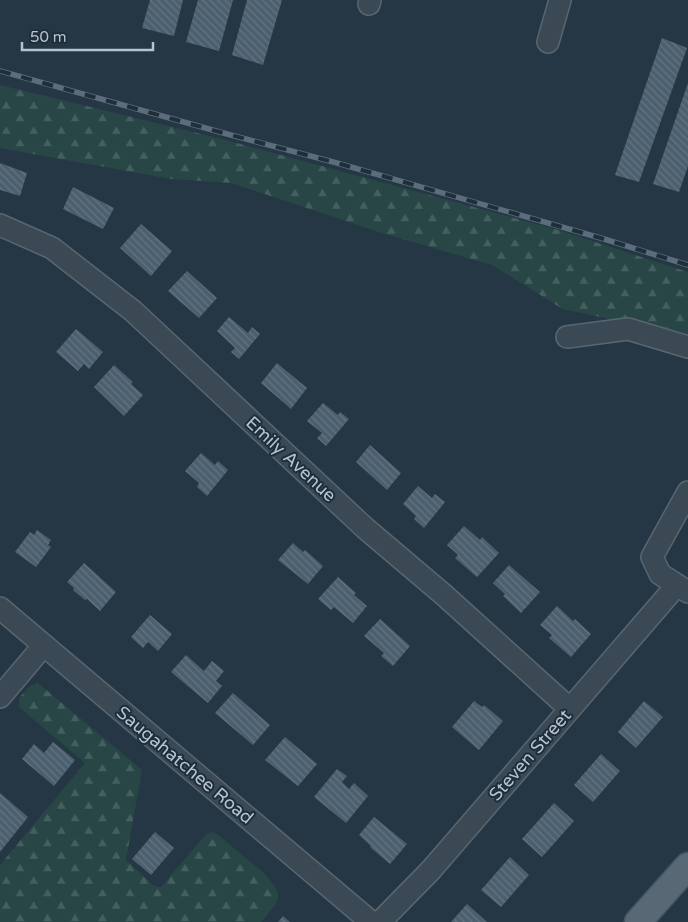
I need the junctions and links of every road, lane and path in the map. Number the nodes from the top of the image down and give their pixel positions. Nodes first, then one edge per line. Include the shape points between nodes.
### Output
1 (560, 0) edge
2 (548, 42) dead end
3 (0, 225) edge
4 (568, 337) dead end
5 (688, 347) edge
6 (688, 492) edge
7 (682, 588) edge
8 (0, 608) edge
9 (44, 645) junction
10 (0, 697) edge
11 (570, 709) junction
12 (688, 866) edge
13 (371, 922) edge
14 (380, 922) edge
15 (638, 922) edge

1 - 2 street
3 - 11 street, Emily Avenue via 52,248 133,311 365,528
4 - 5 street via 628,329
6 - 7 street via 652,556 660,574
7 - 11 street, Steven Street
8 - 9 street, Saugahatchee Road
9 - 10 street
9 - 13 street, Saugahatchee Road
11 - 14 street, Steven Street via 430,870
12 - 15 main road

